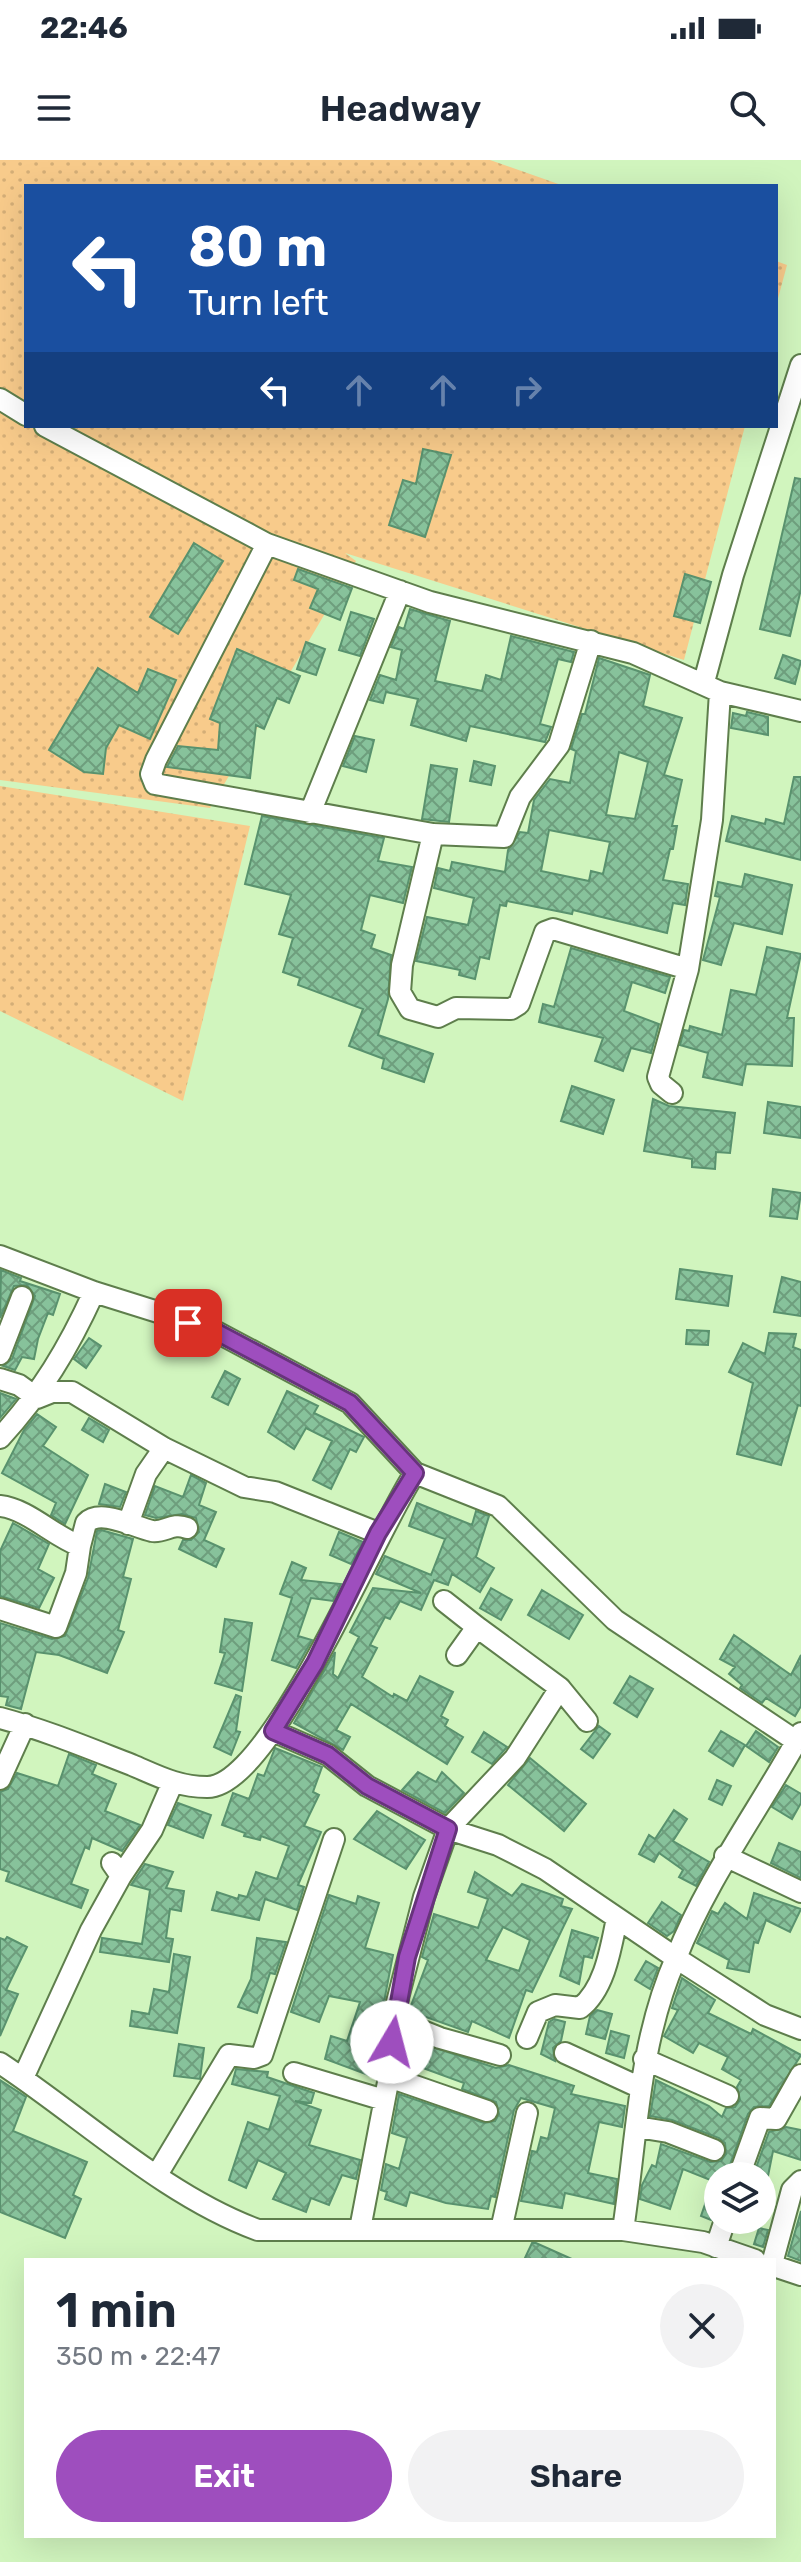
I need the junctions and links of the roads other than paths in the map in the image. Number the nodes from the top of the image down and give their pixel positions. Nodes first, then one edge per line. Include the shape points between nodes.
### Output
1 (801, 365) edge
2 (0, 399) edge
3 (24, 414) edge
4 (49, 428) edge
5 (267, 544) junction
6 (400, 591) junction
7 (591, 641) junction
8 (712, 687) junction
9 (801, 711) edge
10 (310, 813) junction
11 (433, 834) junction
12 (688, 969) junction
13 (672, 1093) dead end
14 (0, 1256) edge
15 (94, 1292) junction
16 (22, 1297) dead end
17 (0, 1354) edge
18 (0, 1379) edge
19 (37, 1398) junction
20 (0, 1438) edge
21 (164, 1448) junction
22 (415, 1473) junction
23 (0, 1506) edge
24 (128, 1524) junction
25 (187, 1528) dead end
26 (378, 1533) junction
27 (80, 1546) junction
28 (444, 1601) dead end
29 (0, 1609) edge
30 (477, 1627) junction
31 (457, 1655) dead end
32 (560, 1688) junction
33 (0, 1718) edge
34 (587, 1721) dead end
35 (25, 1724) junction
36 (273, 1731) junction
37 (797, 1749) edge
38 (0, 1779) edge
39 (172, 1784) junction
40 (448, 1829) junction
41 (334, 1839) dead end
42 (725, 1856) junction
43 (801, 1892) edge
44 (617, 1918) junction
45 (676, 1958) junction
46 (395, 2020) junction
47 (801, 2029) edge
48 (527, 2038) dead end
49 (565, 2053) dead end
50 (500, 2055) dead end
51 (644, 2059) junction
52 (0, 2063) edge
53 (294, 2073) dead end
54 (801, 2075) edge
55 (389, 2077) junction
56 (23, 2078) junction
57 (641, 2088) junction
58 (728, 2096) dead end
59 (384, 2100) junction
60 (487, 2111) dead end
61 (527, 2113) dead end
62 (637, 2127) junction
63 (714, 2150) dead end
64 (744, 2162) edge
65 (158, 2173) junction
66 (801, 2181) edge
67 (360, 2229) junction
68 (501, 2230) junction
69 (623, 2230) junction
70 (720, 2234) edge
71 (716, 2247) junction
72 (749, 2258) edge
73 (774, 2258) edge
74 (776, 2267) edge
75 (801, 2275) edge

1 - 8 street via 733,575
2 - 3 street
4 - 5 street
5 - 6 street
5 - 10 street via 151,774 155,784 169,788
6 - 7 street
6 - 10 street
7 - 8 street
7 - 11 street via 559,745 520,797 508,833 500,838
8 - 9 street
8 - 12 street via 712,820
10 - 11 street
11 - 12 street via 402,965 400,992 410,1009 438,1017 456,1008 511,1009 519,1004 545,932 553,929
12 - 13 street via 658,1077
14 - 15 street
15 - 19 street
15 - 22 street via 209,1328 350,1403
16 - 17 street
18 - 19 street
19 - 20 street
19 - 21 street via 72,1392
21 - 24 street via 146,1474
21 - 26 street via 244,1487 275,1492
22 - 26 street
22 - 37 street via 498,1506 615,1620
23 - 27 street
24 - 25 street via 155,1532 173,1525
24 - 27 street via 89,1519
26 - 36 street via 315,1663
27 - 29 street via 56,1627
28 - 30 street
30 - 31 street
30 - 32 street
32 - 34 street
32 - 40 street via 515,1758
33 - 35 street
35 - 38 street
35 - 39 street
36 - 39 street via 225,1784
36 - 40 street via 328,1755 367,1786
37 - 42 street
39 - 56 street via 152,1830 117,1870
40 - 44 street via 498,1845 545,1869
40 - 46 street via 419,1912
41 - 65 street via 262,2055 229,2055
42 - 43 street
42 - 45 street
44 - 45 street
44 - 48 street via 591,1997 580,2008 555,2005 538,2012
45 - 47 street via 765,2015
45 - 51 street via 660,1992
46 - 50 street
46 - 55 street
49 - 57 street
51 - 57 street
51 - 58 street
52 - 56 street
53 - 59 street
54 - 64 street via 776,2119 760,2118
55 - 59 street
55 - 60 street
56 - 65 street via 61,2110
57 - 62 street
59 - 67 street
61 - 68 street
62 - 63 street via 668,2132
62 - 69 street
65 - 67 street via 219,2216 258,2230
66 - 73 street via 792,2190
67 - 68 street
68 - 69 street
69 - 71 street
70 - 71 street
71 - 72 street
74 - 75 street

